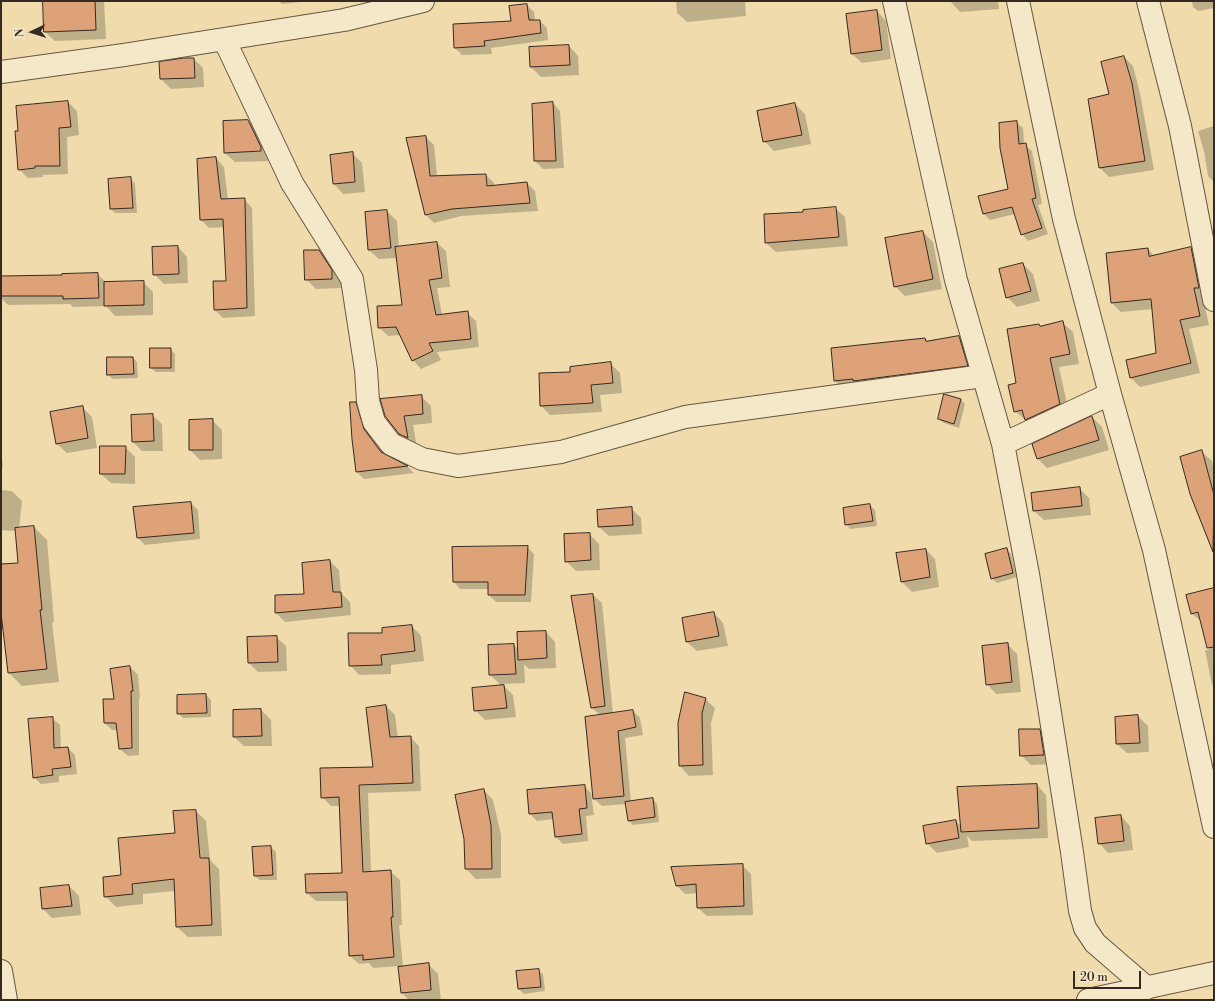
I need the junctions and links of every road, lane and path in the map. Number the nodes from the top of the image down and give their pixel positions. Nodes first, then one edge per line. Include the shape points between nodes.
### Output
1 (423, 1) edge
2 (894, 1) edge
3 (1018, 1) edge
4 (1148, 1) edge
5 (224, 39) junction
6 (1, 72) edge
7 (1214, 300) edge
8 (983, 376) junction
9 (1110, 394) junction
10 (1002, 444) junction
11 (1214, 828) edge
12 (1, 971) edge
13 (1214, 973) edge
14 (1146, 988) junction
15 (6, 1000) edge
16 (1088, 1000) edge

1 - 5 street via 344,20
2 - 8 street via 956,280
3 - 9 street via 1064,219
4 - 7 street via 1180,126
5 - 6 street
5 - 8 street via 292,183 352,279 366,370 368,401 374,422 391,444 422,459 458,466 561,452 685,417
8 - 10 street
9 - 10 street
9 - 11 street via 1154,550
10 - 14 street via 1028,574 1080,911 1085,928 1095,943
12 - 15 street
13 - 14 street
14 - 16 street

